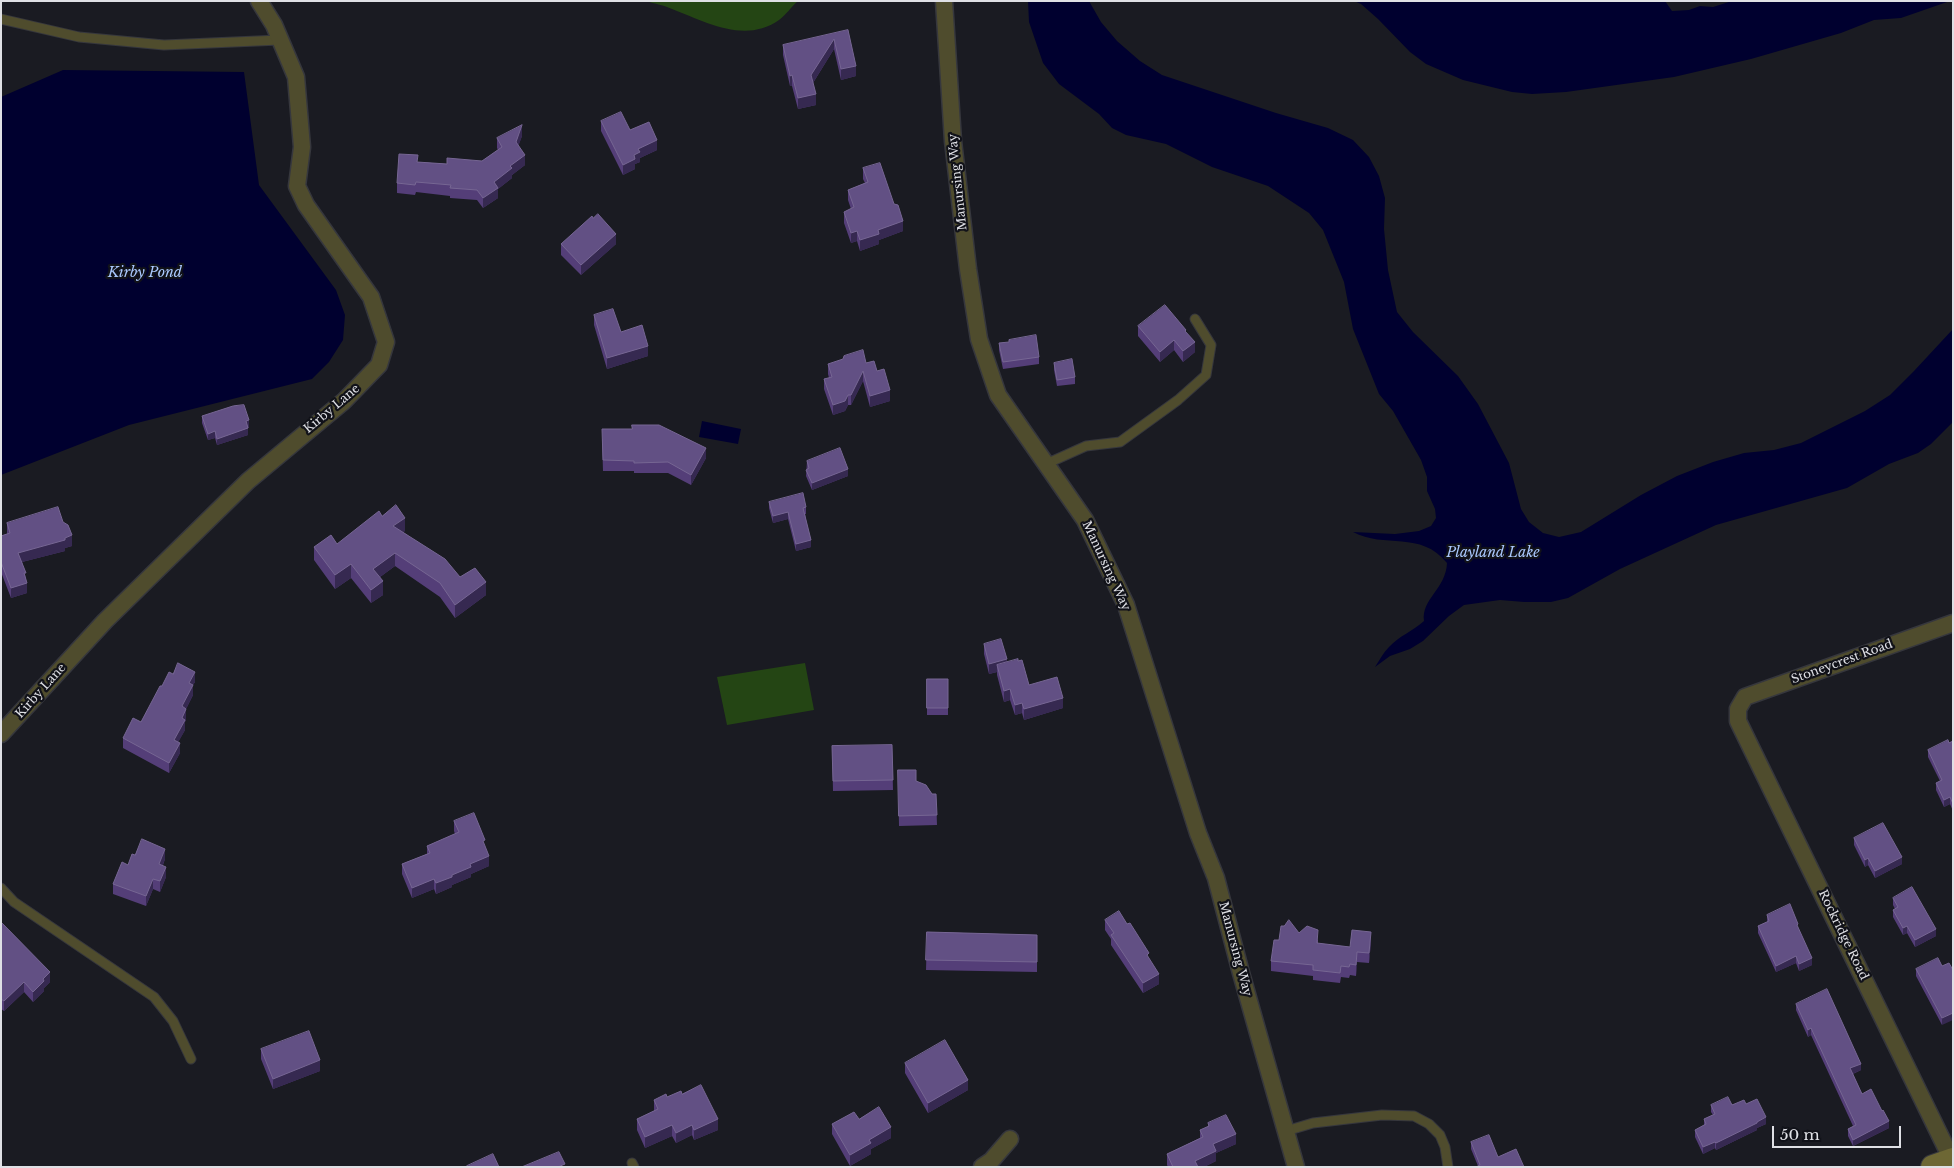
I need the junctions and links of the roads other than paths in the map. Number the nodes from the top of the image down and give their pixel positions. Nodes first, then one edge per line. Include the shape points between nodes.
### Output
1 (259, 1) edge
2 (944, 1) edge
3 (1, 19) edge
4 (280, 40) junction
5 (1195, 319) dead end
6 (1046, 464) junction
7 (1953, 624) edge
8 (1738, 709) joint
9 (1, 734) edge
10 (1, 888) edge
11 (191, 1059) dead end
12 (1286, 1131) junction
13 (1010, 1139) dead end
14 (1953, 1160) edge
15 (982, 1167) edge
16 (1296, 1167) edge
17 (1448, 1167) edge
18 (1933, 1167) edge

1 - 4 street, Kirby Lane
2 - 6 street, Manursing Way via 953,141 979,339 998,395
3 - 4 lane via 79,37 164,45
4 - 9 street, Kirby Lane via 296,77 302,147 297,186 306,206 372,297 386,342 379,365 344,401 248,481 105,621
5 - 6 lane via 1211,345 1206,375 1178,400 1120,442 1086,446
6 - 12 street, Manursing Way via 1085,520 1126,604 1198,833 1216,878
7 - 8 street, Stoneycrest Road via 1745,696
8 - 14 street, Rockridge Road via 1738,721
10 - 11 lane via 14,902 154,997 173,1021
12 - 16 street, Manursing Way
12 - 17 lane via 1313,1123 1382,1115 1414,1116 1440,1135
13 - 15 street
14 - 18 street

